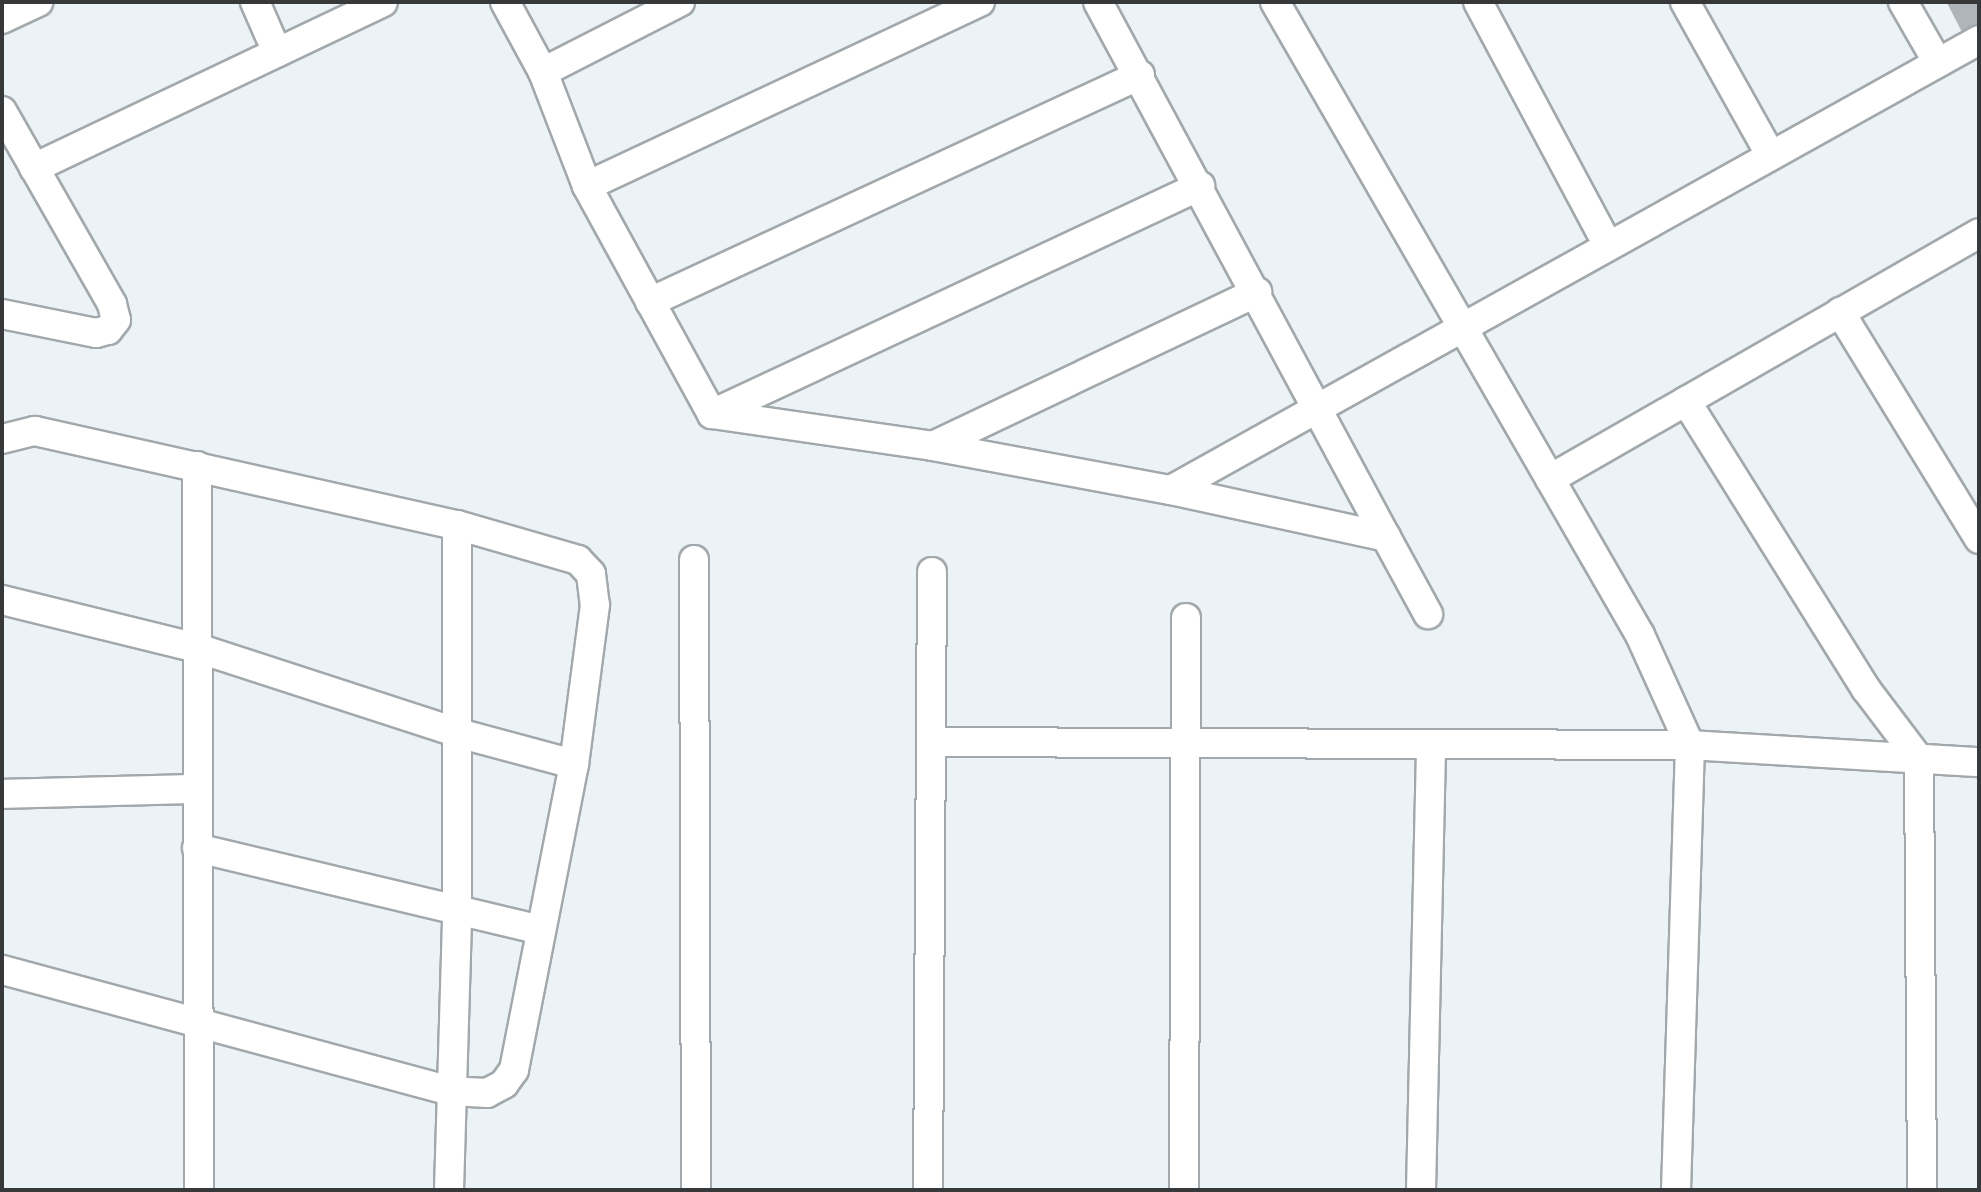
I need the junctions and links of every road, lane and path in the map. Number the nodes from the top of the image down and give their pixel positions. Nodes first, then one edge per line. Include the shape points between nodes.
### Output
1 (38, 2) edge
2 (255, 2) edge
3 (383, 2) edge
4 (505, 2) edge
5 (680, 2) edge
6 (980, 2) edge
7 (1098, 2) edge
8 (1275, 2) edge
9 (1478, 2) edge
10 (1685, 2) edge
11 (1903, 2) edge
12 (2, 19) edge
13 (1979, 40) edge
14 (277, 52) junction
15 (1938, 63) junction
16 (543, 72) junction
17 (1140, 75) junction
18 (2, 111) edge
19 (1771, 156) junction
20 (34, 168) junction
21 (587, 186) junction
22 (1200, 186) junction
23 (1979, 233) edge
24 (1608, 245) junction
25 (1257, 292) junction
26 (650, 302) junction
27 (1840, 312) junction
28 (2, 314) edge
29 (1464, 328) junction
30 (1686, 401) junction
31 (1320, 410) junction
32 (712, 414) junction
33 (2, 439) edge
34 (933, 446) junction
35 (197, 466) junction
36 (1550, 479) junction
37 (1171, 490) junction
38 (457, 525) junction
39 (1386, 537) junction
40 (1979, 539) edge
41 (694, 560) dead end
42 (932, 572) dead end
43 (2, 600) edge
44 (1428, 614) dead end
45 (1186, 618) dead end
46 (197, 648) junction
47 (458, 733) junction
48 (931, 742) junction
49 (1690, 745) junction
50 (1186, 746) junction
51 (1431, 747) junction
52 (1919, 759) junction
53 (1979, 762) edge
54 (574, 764) junction
55 (198, 789) junction
56 (2, 794) edge
57 (197, 848) junction
58 (457, 914) junction
59 (540, 930) junction
60 (2, 970) edge
61 (198, 1027) junction
62 (451, 1091) junction
63 (199, 1190) edge
64 (449, 1190) edge
65 (696, 1190) edge
66 (928, 1190) edge
67 (1184, 1190) edge
68 (1421, 1190) edge
69 (1676, 1190) edge
70 (1922, 1190) edge

1 - 12 street
2 - 14 street
3 - 14 street
4 - 16 street
5 - 16 street
6 - 21 street
7 - 17 street
8 - 29 street
9 - 24 street
10 - 19 street
11 - 15 street
13 - 15 street
14 - 20 street
15 - 19 street
16 - 21 street
17 - 22 street
17 - 26 street
18 - 20 street
19 - 24 street
20 - 28 street via 112,304 116,320 108,330 96,333
21 - 26 street
22 - 25 street
22 - 32 street
23 - 27 street
24 - 29 street
25 - 31 street
25 - 34 street
26 - 32 street
27 - 30 street
27 - 40 street
29 - 31 street
29 - 36 street
30 - 36 street
30 - 52 street via 1866,689
31 - 37 street
31 - 39 street
32 - 34 street
33 - 35 street via 35,431
34 - 37 street
35 - 38 street
35 - 46 street
36 - 49 street via 1640,635
37 - 39 street
38 - 47 street
38 - 54 street via 578,560 591,574 595,605
39 - 44 street
41 - 65 street
42 - 48 street
43 - 46 street
45 - 50 street
46 - 47 street
46 - 55 street
47 - 54 street
47 - 58 street
48 - 50 street
48 - 66 street
49 - 51 street
49 - 52 street
49 - 69 street
50 - 51 street
50 - 67 street
51 - 68 street
52 - 53 street
52 - 70 street
54 - 59 street
55 - 56 street
55 - 57 street
57 - 58 street
57 - 61 street
58 - 59 street
58 - 62 street
59 - 62 street via 514,1070 487,1093
60 - 61 street
61 - 62 street
61 - 63 street
62 - 64 street

